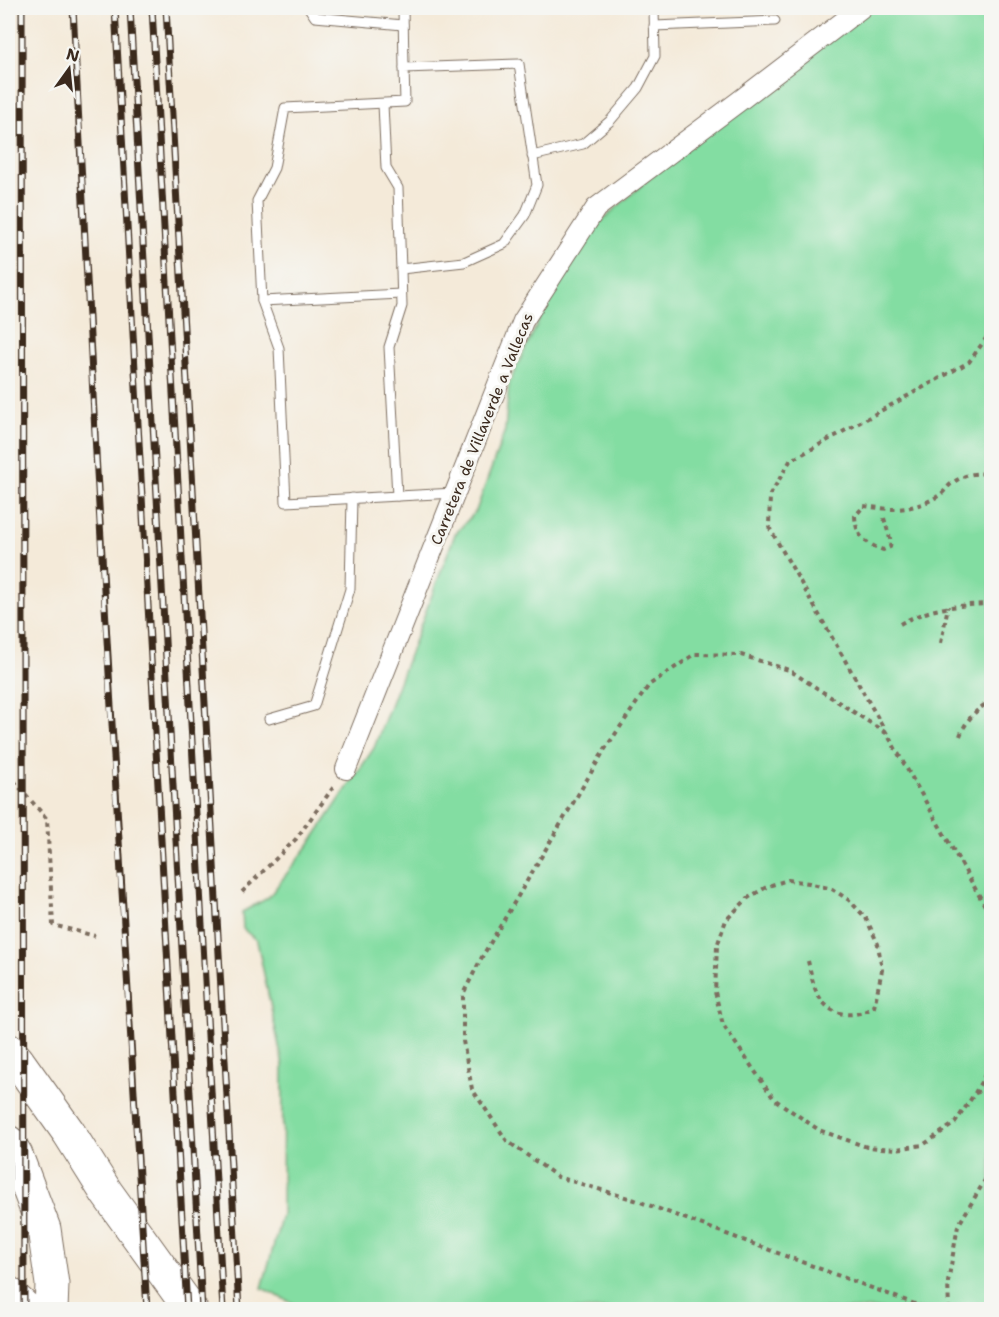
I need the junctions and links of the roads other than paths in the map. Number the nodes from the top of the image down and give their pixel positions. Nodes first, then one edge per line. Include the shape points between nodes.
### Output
1 (309, 8) edge
2 (403, 8) edge
3 (654, 8) edge
4 (861, 8) edge
5 (775, 21) dead end
6 (403, 25) junction
7 (654, 26) junction
8 (404, 68) junction
9 (383, 104) junction
10 (532, 156) junction
11 (401, 269) junction
12 (401, 294) junction
13 (262, 301) junction
14 (455, 493) junction
15 (397, 496) junction
16 (352, 498) junction
17 (269, 719) dead end
18 (346, 769) road end
19 (8, 1050) edge
20 (8, 1142) edge
21 (8, 1293) edge
22 (27, 1310) edge
23 (51, 1310) edge
24 (192, 1310) edge

1 - 6 lane via 315,17
2 - 6 lane
3 - 7 lane
4 - 14 street, Carretera de Villaverde a Vallecas via 596,208 523,321
5 - 7 lane
6 - 8 lane
7 - 10 lane via 656,56 638,88 610,121 583,144
8 - 9 lane via 405,102
8 - 10 lane via 519,64
9 - 11 lane via 386,168 398,188
9 - 13 lane via 285,108 274,168 257,201
10 - 11 lane via 537,185 525,215 504,244 464,262
11 - 12 lane
12 - 13 lane
12 - 15 lane via 402,306 389,346
13 - 16 lane via 279,348 286,502
14 - 15 lane
14 - 18 street, Carretera de Villaverde a Vallecas
15 - 16 lane
16 - 17 lane via 350,589 314,706
19 - 24 highway
20 - 23 highway via 44,1229 52,1284
21 - 22 highway

